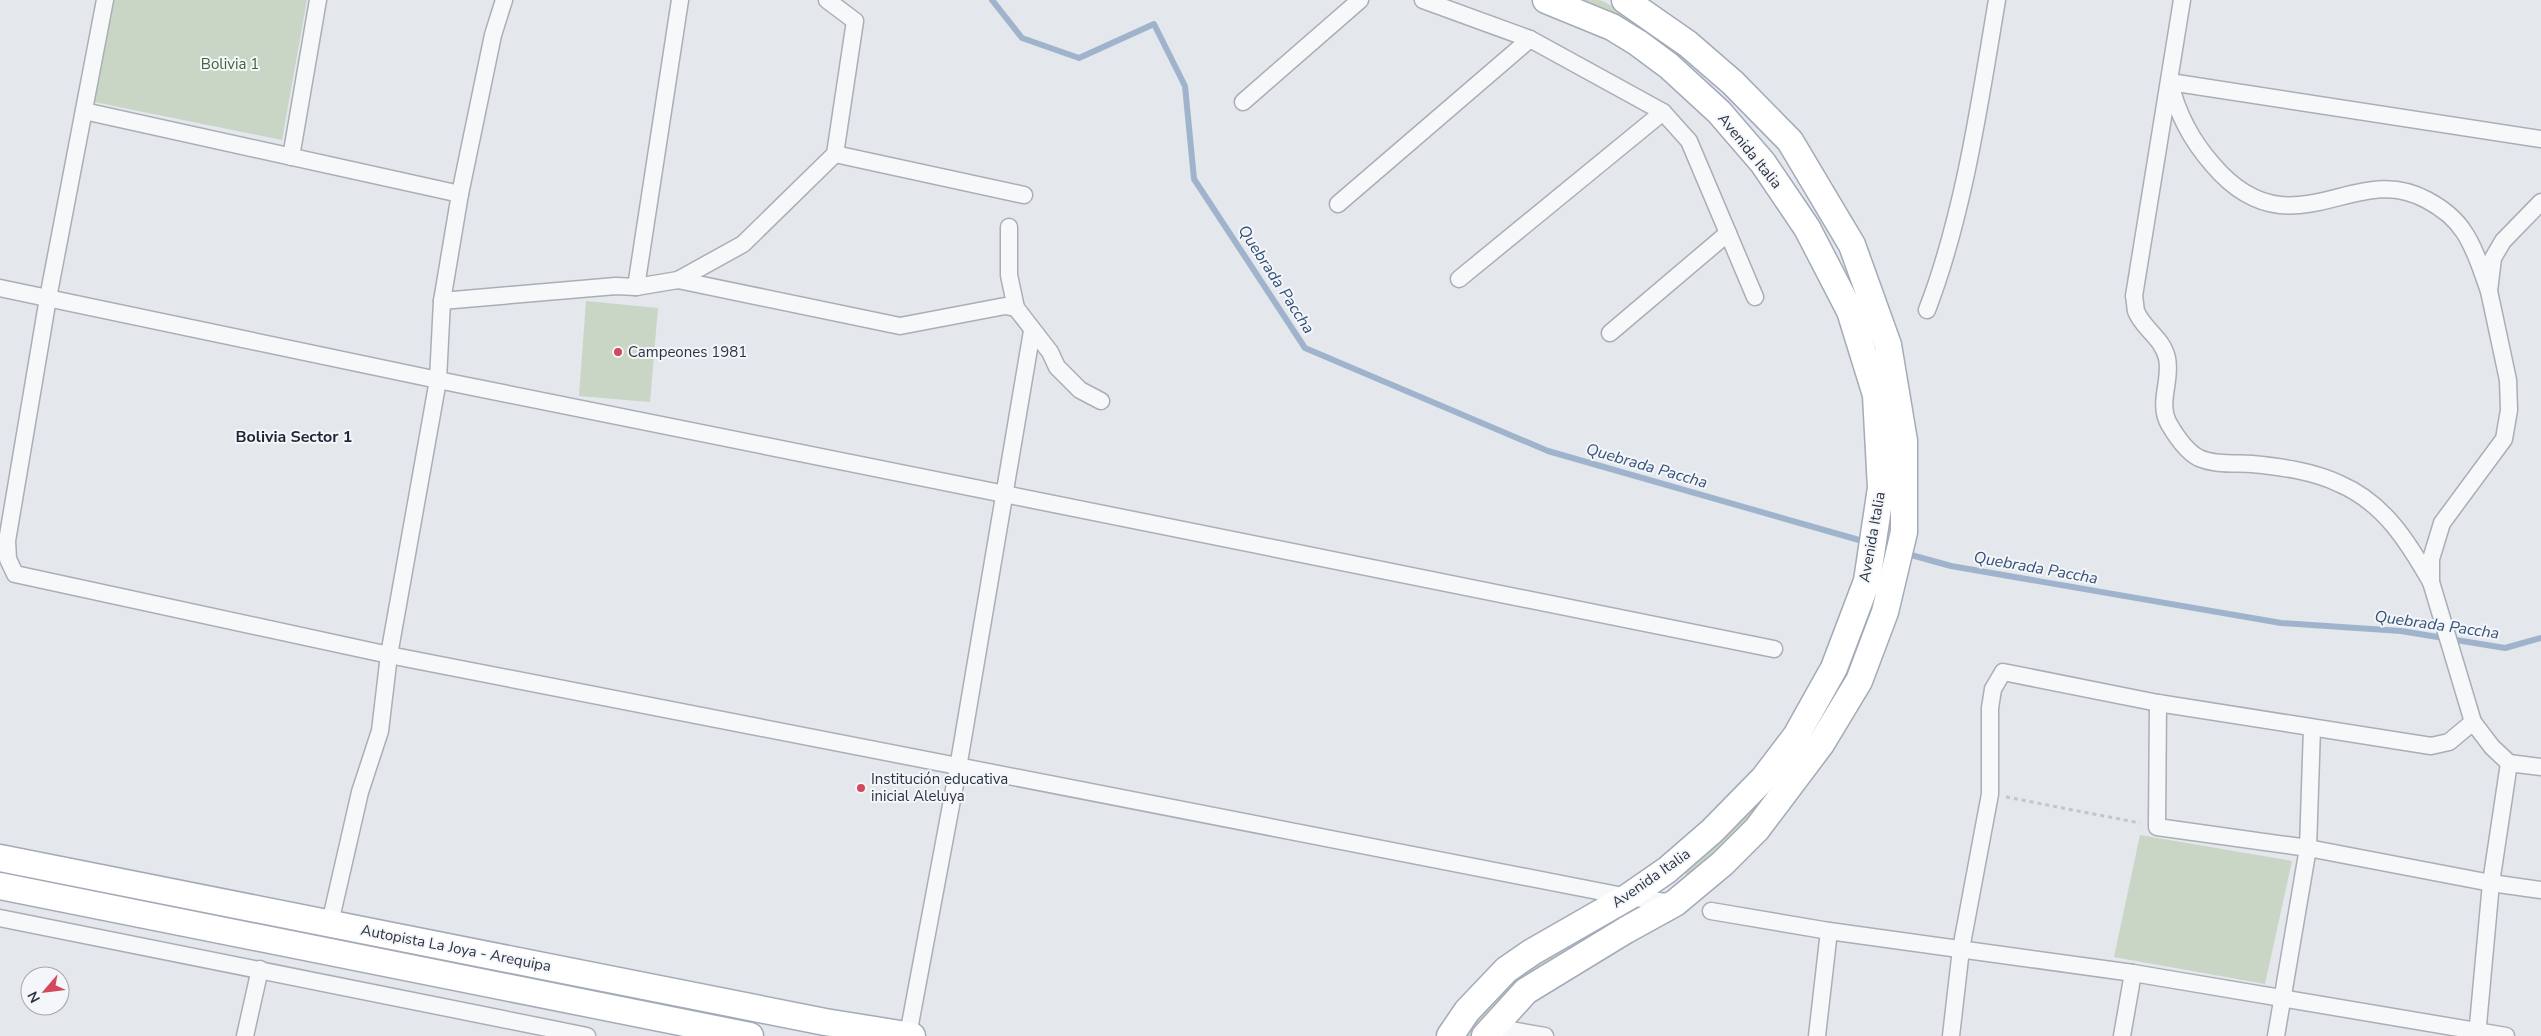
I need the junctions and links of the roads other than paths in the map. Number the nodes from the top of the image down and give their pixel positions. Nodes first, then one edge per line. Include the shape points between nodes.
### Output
1 (105, 0) edge
2 (318, 0) edge
3 (504, 0) edge
4 (680, 0) edge
5 (827, 0) edge
6 (1360, 0) edge
7 (1423, 0) edge
8 (1546, 0) edge
9 (1625, 0) edge
10 (1997, 0) edge
11 (2182, 0) edge
12 (1530, 39) junction
13 (2170, 82) junction
14 (1243, 102) dead end
15 (84, 112) junction
16 (1663, 112) junction
17 (2541, 139) edge
18 (835, 154) junction
19 (290, 157) junction
20 (460, 194) junction
21 (1024, 195) dead end
22 (2541, 202) edge
23 (1338, 204) dead end
24 (1009, 227) dead end
25 (1728, 233) junction
26 (1459, 279) dead end
27 (678, 280) junction
28 (636, 286) junction
29 (0, 288) edge
30 (2489, 291) junction
31 (48, 298) junction
32 (1755, 298) dead end
33 (442, 302) junction
34 (1016, 308) junction
35 (1927, 310) dead end
36 (1032, 331) junction
37 (1610, 333) dead end
38 (438, 380) junction
39 (1101, 401) dead end
40 (1005, 495) junction
41 (4, 553) edge
42 (2431, 582) junction
43 (1774, 649) dead end
44 (389, 655) junction
45 (2158, 703) junction
46 (2473, 722) junction
47 (2312, 728) junction
48 (2509, 763) junction
49 (2541, 767) edge
50 (958, 768) junction
51 (2308, 848) junction
52 (0, 858) edge
53 (2491, 883) junction
54 (0, 886) edge
55 (2541, 890) edge
56 (1628, 897) junction
57 (1675, 903) junction
58 (1711, 911) dead end
59 (0, 918) edge
60 (330, 923) junction
61 (1829, 930) junction
62 (1961, 948) junction
63 (260, 969) junction
64 (2133, 972) junction
65 (2282, 999) junction
66 (1489, 1031) edge
67 (541, 1032) edge
68 (2477, 1034) edge
69 (245, 1036) edge
70 (587, 1036) edge
71 (750, 1036) edge
72 (910, 1036) edge
73 (1450, 1036) edge
74 (1545, 1036) edge
75 (1817, 1036) edge
76 (1951, 1036) edge
77 (2122, 1036) edge
78 (2276, 1036) edge
79 (2506, 1036) edge

1 - 15 street
2 - 19 street
3 - 20 street via 493,35
4 - 28 street
5 - 18 street via 855,21
6 - 14 street
7 - 12 street
8 - 56 main road, Avenida Italia via 1612,27 1638,42 1719,112 1763,163 1807,228 1850,311 1876,395 1881,488 1866,580 1834,668 1796,736 1764,778 1668,870
9 - 57 main road, Avenida Italia via 1688,44 1734,83 1790,141 1852,245 1888,344 1904,441 1904,532 1886,612 1859,681 1821,744 1757,829
10 - 35 street via 1976,123 1941,274
11 - 13 street
12 - 16 street
12 - 23 street
13 - 17 street
13 - 30 street via 2175,106 2200,150 2247,194 2280,205 2379,189 2414,193 2440,207 2464,232
13 - 42 street via 2134,296 2136,311 2158,338 2166,357 2169,376 2163,404 2168,423 2198,458 2288,468 2341,484 2375,506 2396,526
15 - 19 street
15 - 31 street
16 - 25 street via 1689,141
16 - 26 street
18 - 21 street
18 - 27 street via 743,244
19 - 20 street
20 - 33 street
22 - 30 street via 2503,241 2493,258
24 - 34 street via 1009,275
25 - 32 street
25 - 37 street
27 - 28 street
27 - 34 street via 900,326 1005,306
28 - 33 street
29 - 31 street
30 - 42 street via 2508,380 2504,439 2442,523 2431,559
31 - 38 street
31 - 41 street
33 - 38 street
34 - 36 street
36 - 39 street via 1050,352 1057,367 1080,390
36 - 40 street
38 - 40 street
38 - 44 street
40 - 43 street
40 - 50 street
41 - 44 street via 15,574
42 - 46 street
44 - 50 street
44 - 60 street via 380,731 360,792
45 - 47 street
45 - 51 street via 2158,827
45 - 62 street via 2003,672 1993,689 1990,708 1990,794
46 - 47 street via 2449,742 2431,746
46 - 48 street
47 - 51 street
48 - 49 street
48 - 53 street
50 - 56 street
50 - 72 street
51 - 53 street
51 - 65 street
52 - 60 main road, Autopista La Joya - Arequipa
53 - 55 street
53 - 68 street
54 - 71 main road, Autopista La Joya - Arequipa
56 - 57 street
56 - 73 main road, Avenida Italia via 1506,970 1467,1011
57 - 66 main road, Avenida Italia via 1539,982
58 - 61 street
59 - 63 street
60 - 72 main road, Autopista La Joya - Arequipa via 825,1022
61 - 62 street
61 - 75 street
62 - 64 street
62 - 76 street
63 - 67 street
63 - 69 street
64 - 65 street
64 - 77 street
65 - 68 street
65 - 78 street
66 - 74 street
67 - 70 street
68 - 79 street

